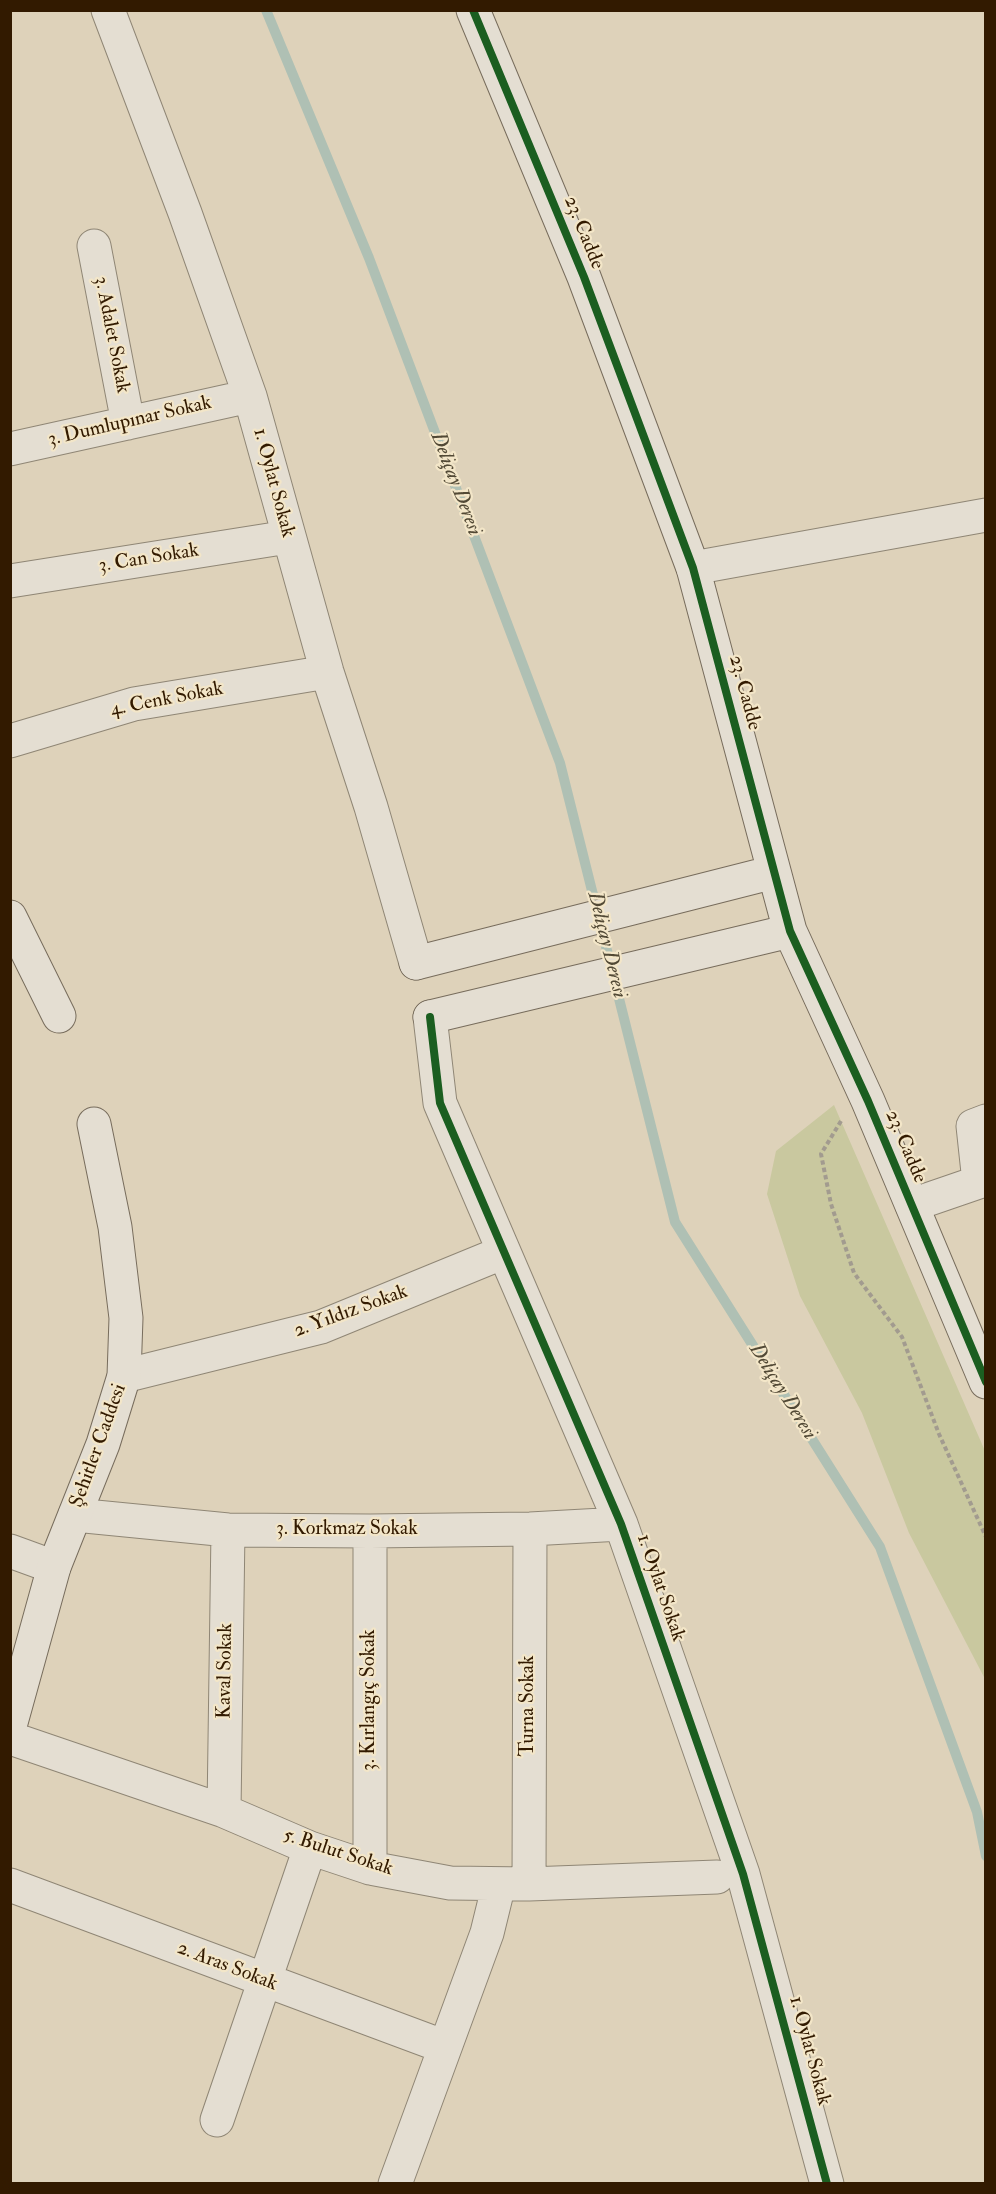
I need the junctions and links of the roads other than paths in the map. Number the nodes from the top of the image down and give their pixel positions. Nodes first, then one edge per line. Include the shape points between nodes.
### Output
1 (108, 10) edge
2 (473, 10) edge
3 (94, 246) dead end
4 (250, 396) junction
5 (128, 423) junction
6 (10, 449) edge
7 (986, 514) edge
8 (288, 537) junction
9 (693, 568) junction
10 (10, 581) edge
11 (327, 672) junction
12 (10, 741) edge
13 (774, 872) junction
14 (10, 916) edge
15 (790, 931) junction
16 (59, 1016) dead end
17 (986, 1121) edge
18 (94, 1124) dead end
19 (912, 1205) junction
20 (504, 1252) junction
21 (976, 1332) edge
22 (124, 1376) junction
23 (986, 1382) edge
24 (75, 1515) junction
25 (621, 1524) junction
26 (530, 1529) junction
27 (228, 1530) junction
28 (370, 1531) junction
29 (10, 1551) edge
30 (54, 1567) junction
31 (10, 1726) edge
32 (10, 1738) edge
33 (224, 1811) junction
34 (310, 1848) junction
35 (370, 1868) junction
36 (717, 1877) dead end
37 (514, 1884) junction
38 (10, 1885) edge
39 (265, 1982) junction
40 (445, 2047) junction
41 (217, 2120) dead end
42 (395, 2184) edge
43 (827, 2184) edge

1 - 4 street, 1. Oylat Sokak
2 - 9 street, 23. Cadde via 584,277
3 - 5 street, 3. Adalet Sokak
4 - 5 street, 3. Dumlupınar Sokak
4 - 8 street, 1. Oylat Sokak
5 - 6 street, 3. Dumlupınar Sokak
7 - 9 street
8 - 10 street, 3. Can Sokak
8 - 11 street, 1. Oylat Sokak
9 - 13 street, 23. Cadde
11 - 12 street, 4. Cenk Sokak via 134,704
11 - 13 street, 1. Oylat Sokak via 416,963
13 - 15 street, 23. Cadde
14 - 16 street
15 - 19 street, 23. Cadde
15 - 20 street, 1. Oylat Sokak via 430,1017 440,1102
17 - 19 street via 972,1126 979,1182
18 - 22 street, Şehitler Caddesi via 115,1227 126,1318
19 - 21 street, 23. Cadde
20 - 22 street, 2. Yıldız Sokak via 321,1327
20 - 25 street, 1. Oylat Sokak
21 - 23 street, 23. Cadde
22 - 24 street, Şehitler Caddesi
24 - 27 street, 3. Korkmaz Sokak
24 - 30 street, Şehitler Caddesi
25 - 26 street, 3. Korkmaz Sokak
25 - 43 street, 1. Oylat Sokak via 743,1874
26 - 28 street, 3. Korkmaz Sokak
26 - 37 street, Turna Sokak
27 - 28 street, 3. Korkmaz Sokak
27 - 33 street, Kaval Sokak
28 - 35 street, 3. Kırlangıç Sokak
29 - 30 street
30 - 31 street, Şehitler Caddesi
32 - 33 street, 5. Bulut Sokak
33 - 34 street, 5. Bulut Sokak
34 - 35 street, 5. Bulut Sokak
34 - 39 street
35 - 37 street, 5. Bulut Sokak via 450,1883
36 - 37 street, 5. Bulut Sokak
37 - 40 street, Turna Sokak via 487,1933
38 - 39 street, 2. Aras Sokak
39 - 40 street, 2. Aras Sokak
39 - 41 street
40 - 42 street, Turna Sokak

